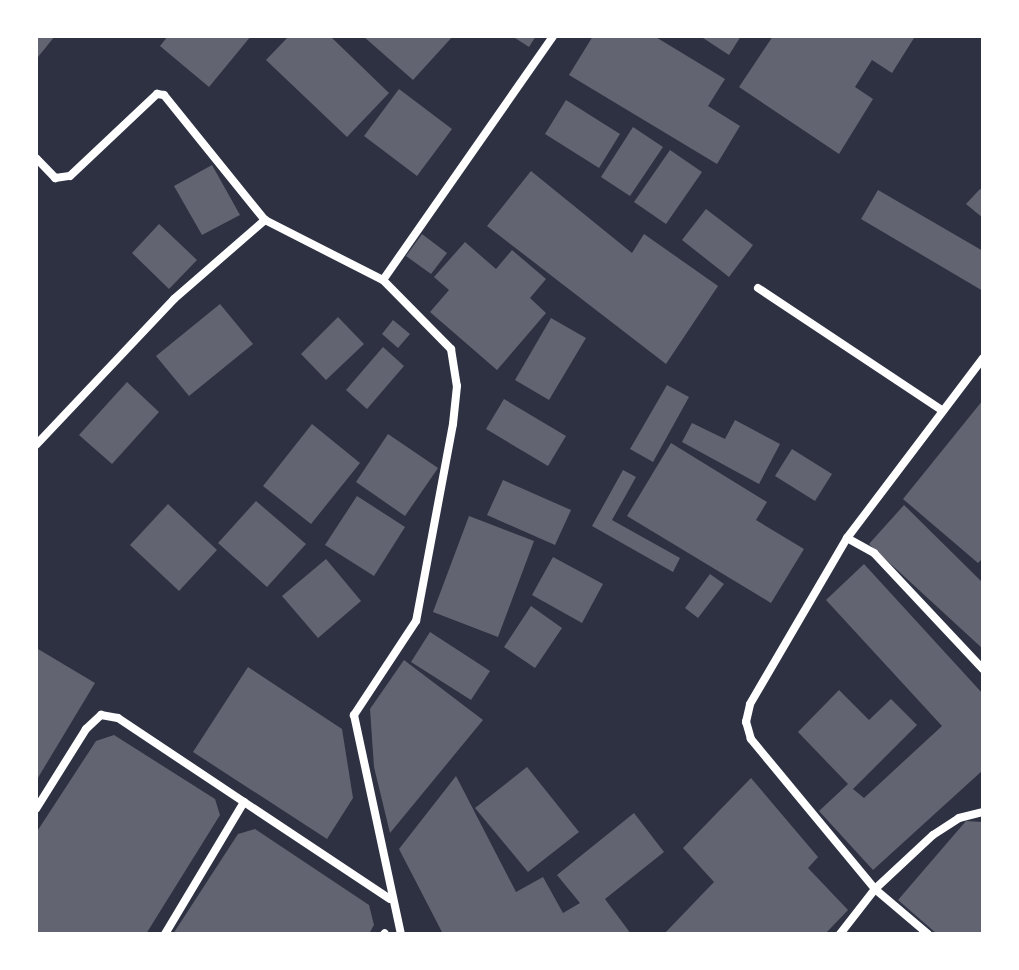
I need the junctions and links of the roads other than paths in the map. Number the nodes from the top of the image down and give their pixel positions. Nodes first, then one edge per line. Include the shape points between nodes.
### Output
1 (553, 36) edge
2 (36, 158) edge
3 (265, 220) junction
4 (383, 280) junction
5 (758, 288) dead end
6 (983, 358) edge
7 (943, 411) junction
8 (36, 445) edge
9 (847, 538) junction
10 (983, 669) edge
11 (244, 802) junction
12 (36, 809) edge
13 (983, 812) edge
14 (875, 889) junction
15 (391, 900) junction
16 (165, 934) edge
17 (401, 934) edge
18 (840, 934) edge
19 (928, 934) edge

1 - 4 street
2 - 3 street via 55,178 64,179 157,94 164,95
3 - 4 street
3 - 8 street via 174,299
4 - 15 street via 451,349 457,386 437,527 416,621 354,715
5 - 7 street
6 - 7 street
7 - 9 street
9 - 10 street via 874,553
9 - 14 street via 750,704 746,722 760,753
11 - 12 street via 118,718 101,715 86,729
11 - 15 street
11 - 16 street
13 - 14 street via 959,818 933,835
14 - 18 street
14 - 19 street
15 - 17 street

